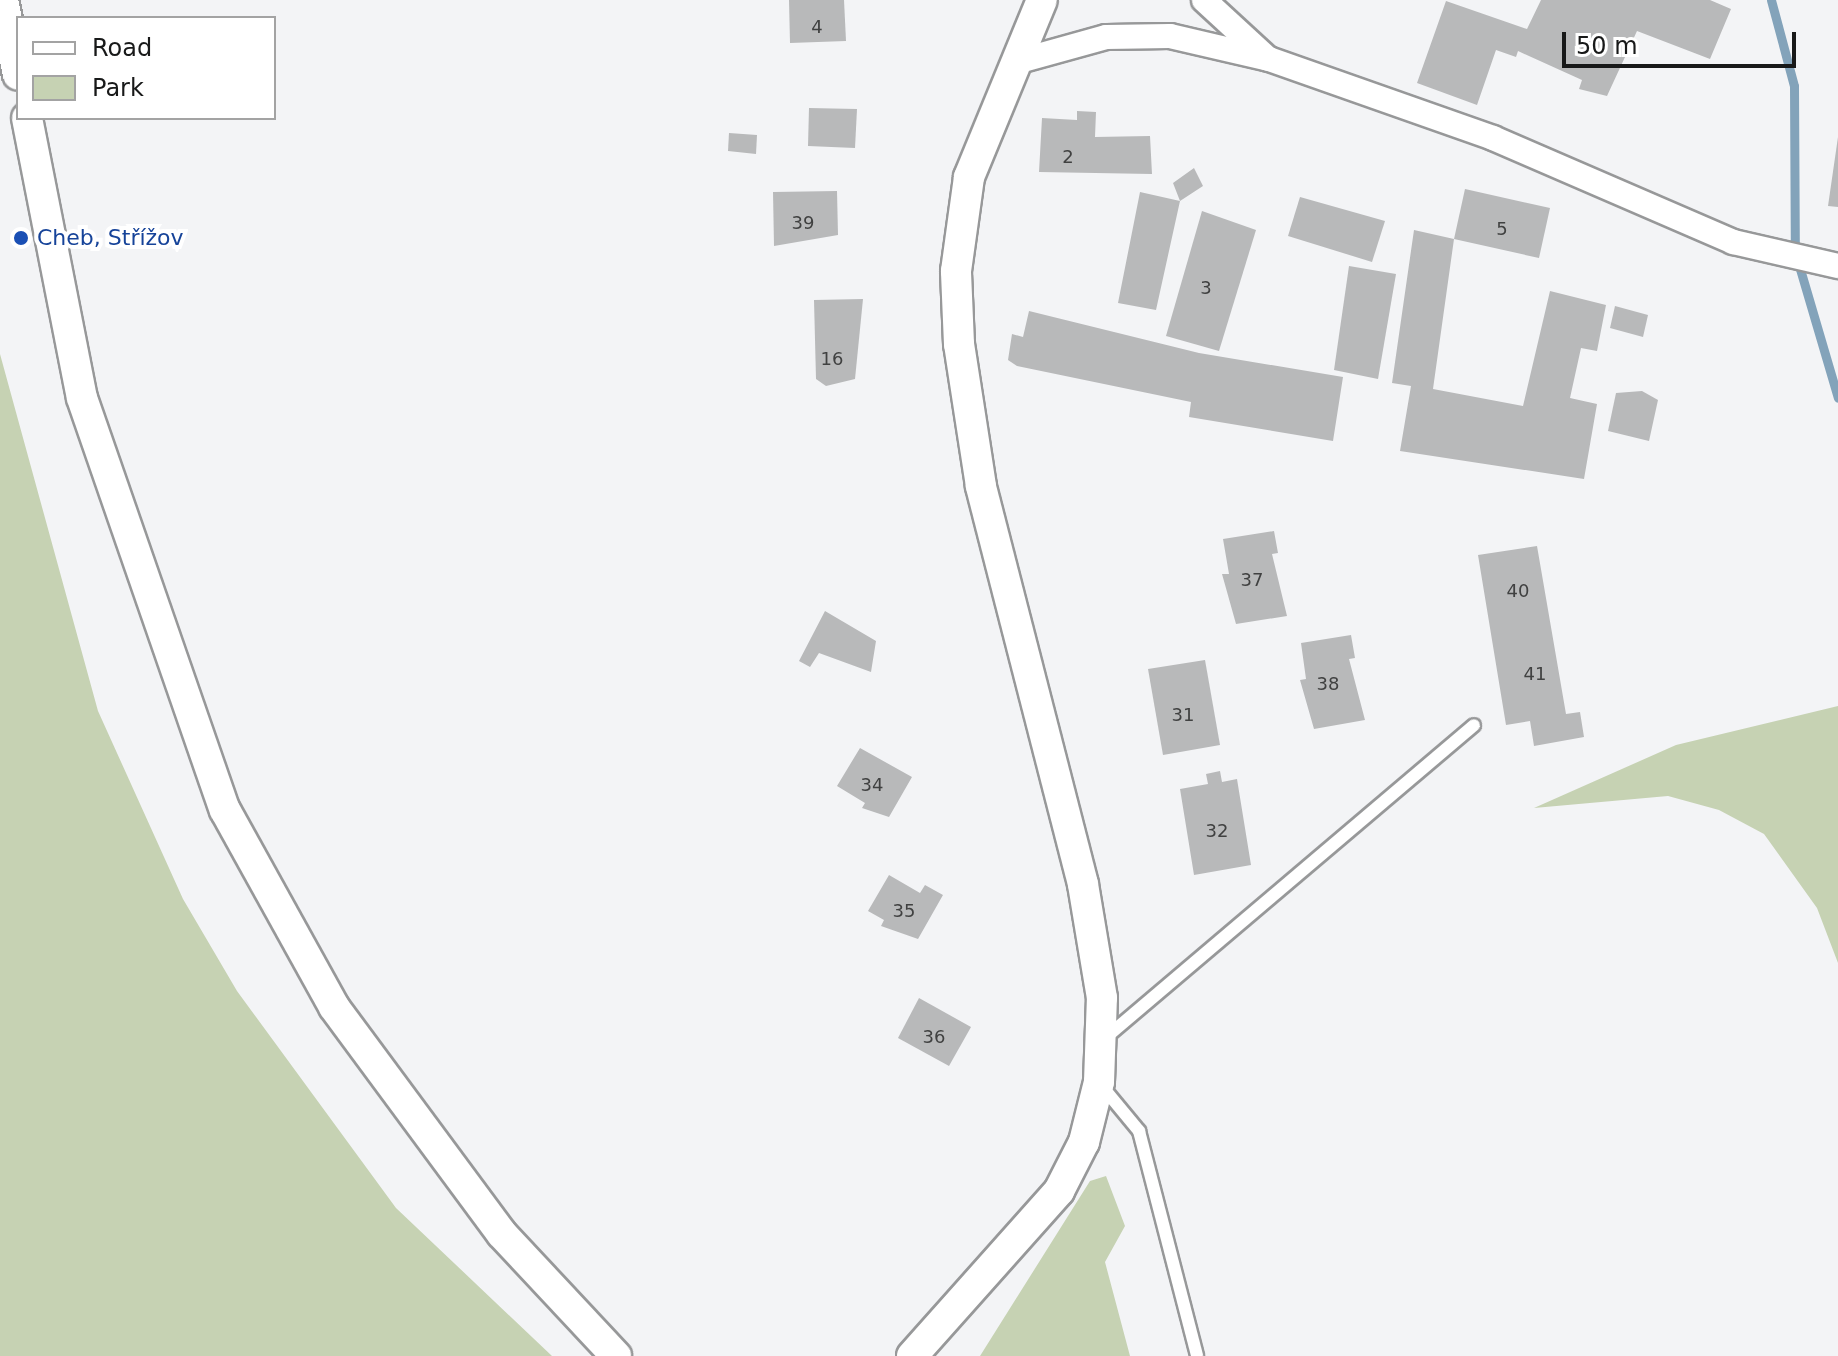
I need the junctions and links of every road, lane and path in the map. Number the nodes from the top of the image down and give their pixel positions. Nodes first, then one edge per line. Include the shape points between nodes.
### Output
1 (3, 0) edge
2 (1042, 0) edge
3 (1204, 0) edge
4 (1269, 59) junction
5 (1016, 62) junction
6 (16, 65) edge
7 (27, 120) edge
8 (1838, 266) edge
9 (1474, 725) dead end
10 (1101, 1042) junction
11 (1099, 1082) junction
12 (616, 1356) edge
13 (912, 1356) edge
14 (1197, 1356) edge

1 - 6 street
2 - 5 street
3 - 4 street
4 - 5 street via 1170,36 1106,37
4 - 8 street via 1493,138 1733,242
5 - 10 street via 969,177 956,271 959,344 981,486 1083,884 1102,998
7 - 12 street via 82,398 225,810 334,1007 502,1234
9 - 10 lane
10 - 11 street
11 - 13 street via 1084,1142 1059,1191
11 - 14 lane via 1139,1131

